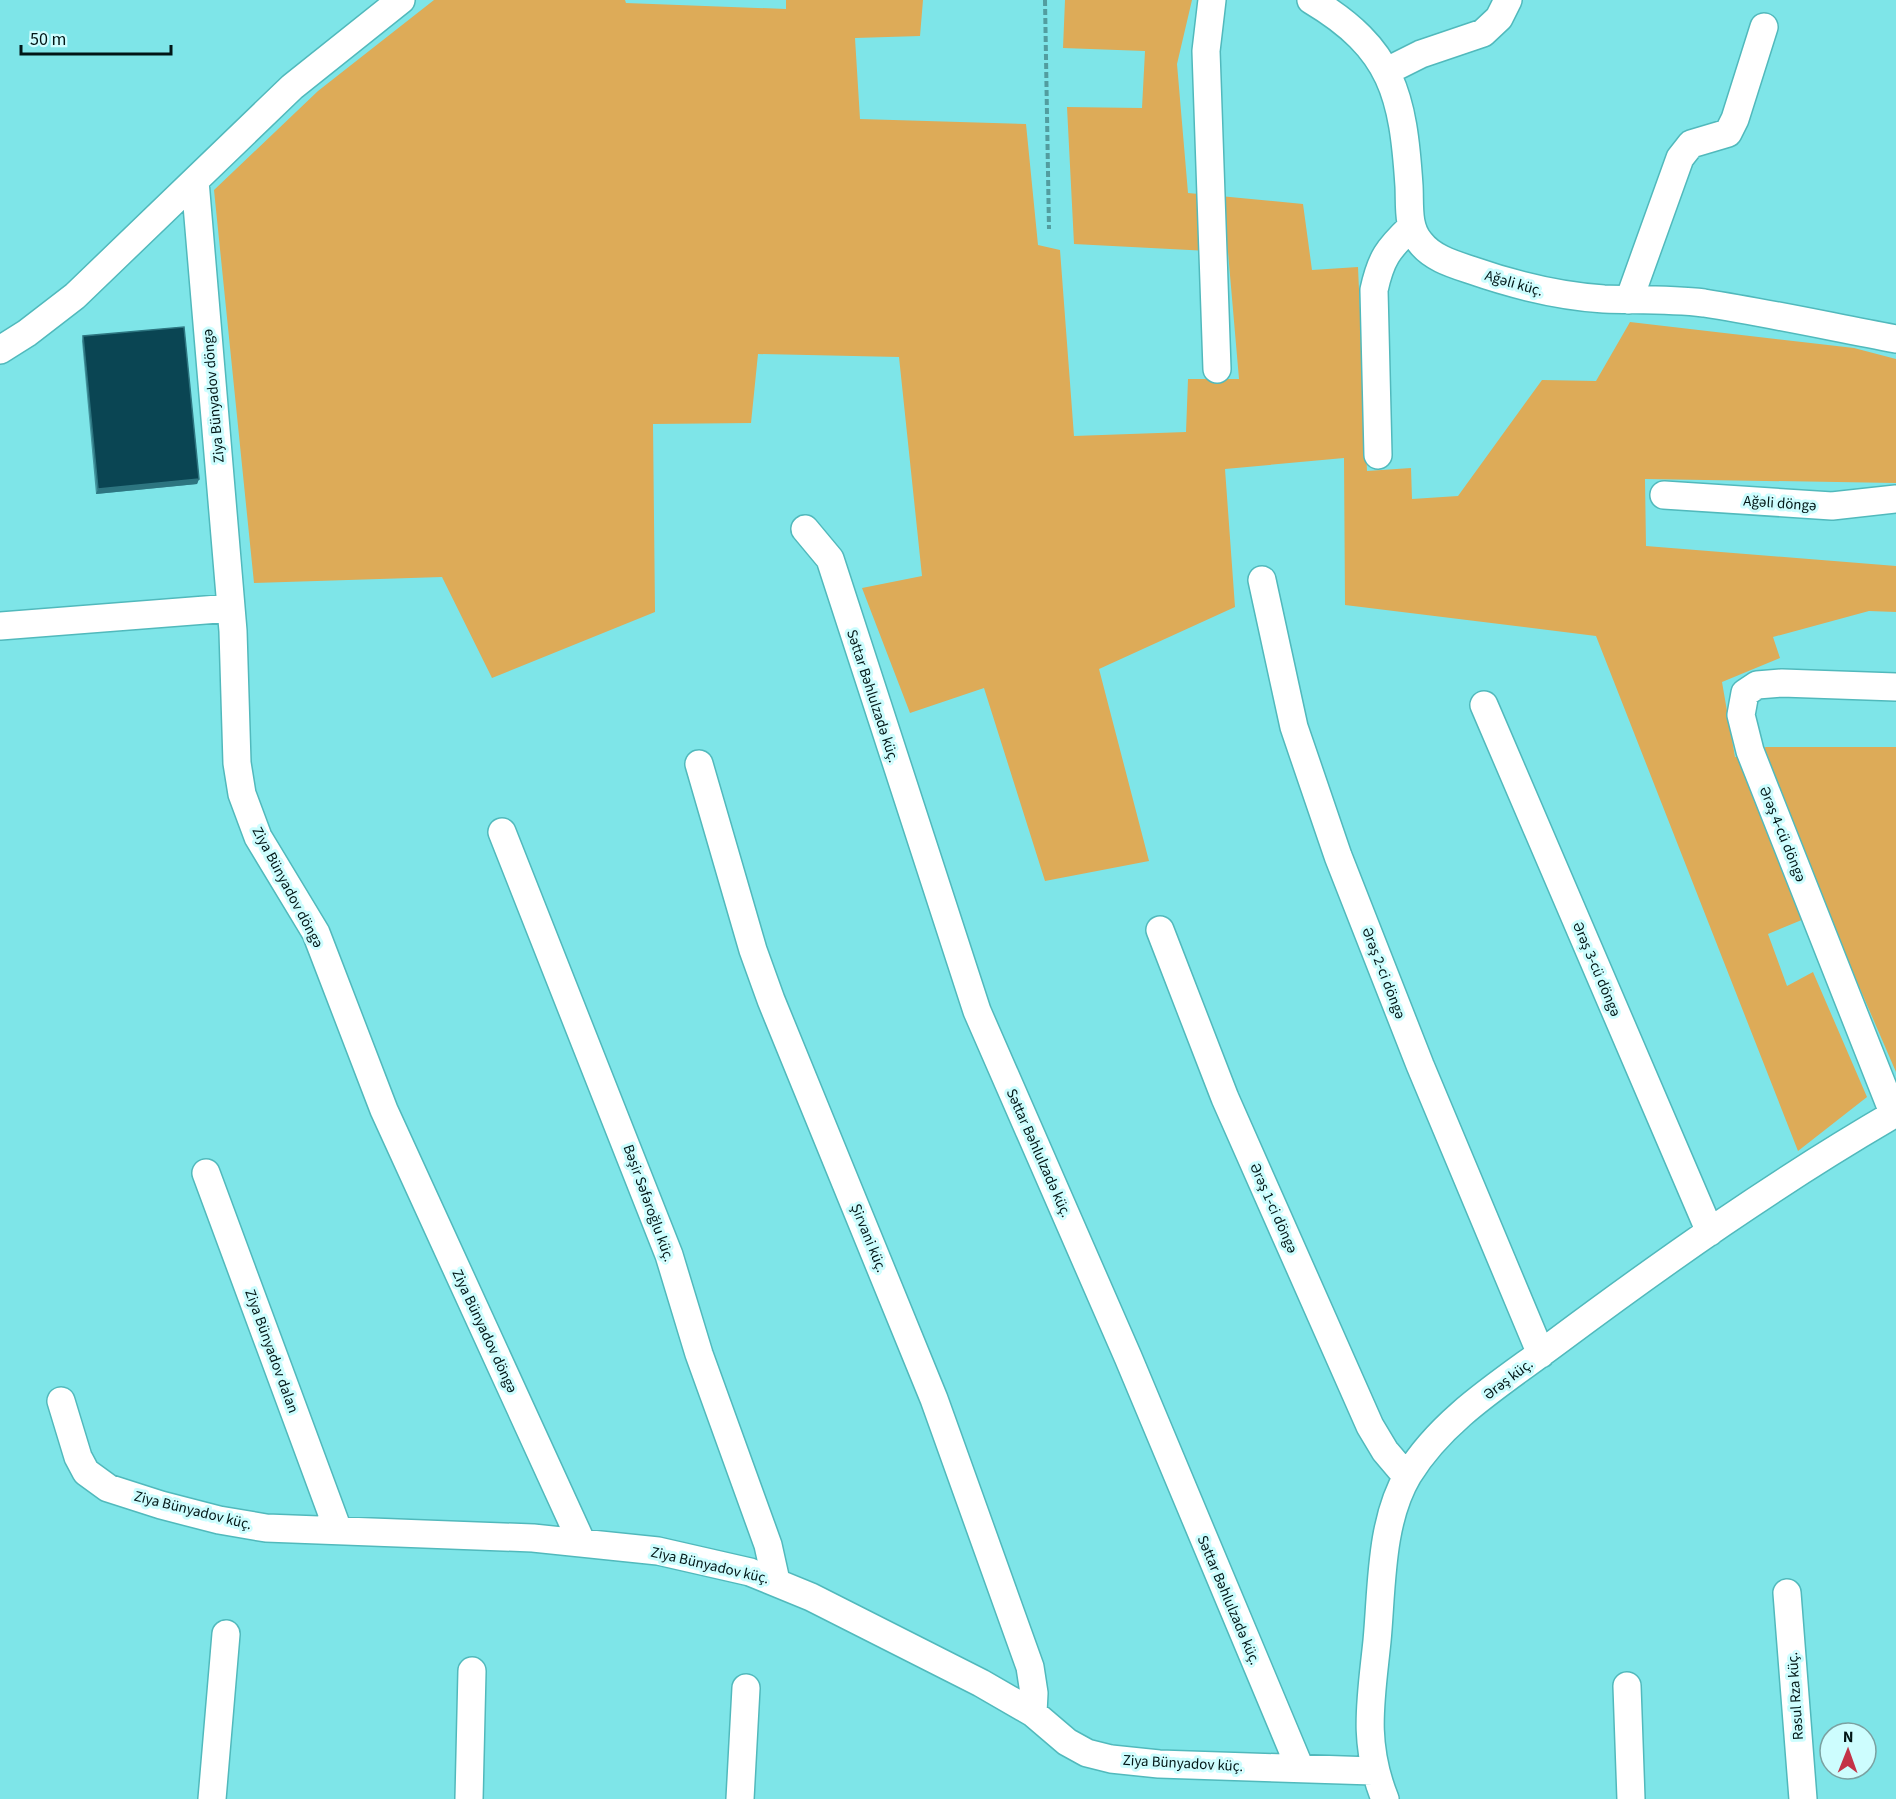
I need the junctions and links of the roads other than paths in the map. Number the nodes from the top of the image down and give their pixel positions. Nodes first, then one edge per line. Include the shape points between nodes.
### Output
1 (400, 0) edge
2 (1212, 0) edge
3 (1311, 0) edge
4 (1508, 0) edge
5 (1764, 27) dead end
6 (1387, 70) junction
7 (195, 181) junction
8 (1411, 227) junction
9 (1629, 300) junction
10 (1896, 339) edge
11 (0, 350) edge
12 (1216, 369) dead end
13 (1378, 455) dead end
14 (1664, 495) dead end
15 (1896, 499) edge
16 (806, 529) dead end
17 (1262, 580) dead end
18 (231, 608) junction
19 (0, 626) edge
20 (1896, 687) edge
21 (1484, 705) dead end
22 (699, 764) dead end
23 (502, 832) dead end
24 (1160, 930) dead end
25 (1895, 1114) edge
26 (206, 1173) dead end
27 (1710, 1232) junction
28 (1541, 1354) junction
29 (61, 1401) dead end
30 (1407, 1477) junction
31 (338, 1530) junction
32 (582, 1543) junction
33 (776, 1581) junction
34 (1787, 1593) dead end
35 (226, 1634) dead end
36 (472, 1671) dead end
37 (1627, 1686) dead end
38 (746, 1688) dead end
39 (1033, 1713) junction
40 (1300, 1768) junction
41 (1373, 1771) junction
42 (212, 1799) edge
43 (469, 1799) edge
44 (740, 1799) edge
45 (1385, 1799) edge
46 (1631, 1799) edge
47 (1803, 1799) edge

1 - 7 street via 292,87
2 - 12 street via 1206,51
3 - 6 street via 1341,18
4 - 6 street via 1499,18 1483,33
5 - 9 street via 1736,119 1728,133 1690,144 1680,158
6 - 8 street via 1406,139
7 - 11 street via 75,296
7 - 18 street, Ziya Bünyadov döngə
8 - 9 street, Ağəli küç. via 1434,256 1506,282 1552,294
8 - 13 street via 1379,265 1374,290
9 - 10 street, Ağəli küç. via 1700,303
14 - 15 street, Ağəli döngə via 1832,506
16 - 40 street, Səttar Bəhlulzadə küç. via 830,559 977,1011 1128,1357
17 - 28 street, Ərəş 2-ci döngə via 1294,728 1338,856
18 - 19 street
18 - 32 street, Ziya Bünyadov döngə via 237,763 250,816 258,837 316,933 384,1110
20 - 25 street, Ərəş 4-cü döngə via 1782,683 1757,686 1745,693 1741,715 1750,751
21 - 27 street, Ərəş 3-cü döngə
22 - 39 street, Şirvani küç. via 771,1000 934,1399 1030,1667
23 - 33 street, Bəşir Səfəroğlu küç. via 669,1255 699,1354 768,1545
24 - 30 street, Ərəş 1-ci döngə via 1226,1098 1370,1426
25 - 27 street, Ərəş küç. via 1823,1156
26 - 31 street, Ziya Bünyadov dalan
27 - 28 street, Ərəş küç.
28 - 30 street, Ərəş küç. via 1460,1414 1427,1447
29 - 31 street, Ziya Bünyadov küç. via 78,1457 87,1472 108,1488 219,1520 266,1527
30 - 41 street, Ərəş küç. via 1393,1516 1386,1554 1370,1711
31 - 32 street, Ziya Bünyadov küç.
32 - 33 street, Ziya Bünyadov küç. via 658,1551
33 - 39 street, Ziya Bünyadov küç.
34 - 47 street, Rəsul Rza küç.
35 - 42 street
36 - 43 street
37 - 46 street
38 - 44 street
39 - 40 street, Ziya Bünyadov küç. via 1067,1742 1111,1759
40 - 41 street, Ziya Bünyadov küç.
41 - 45 street, Ərəş küç.

